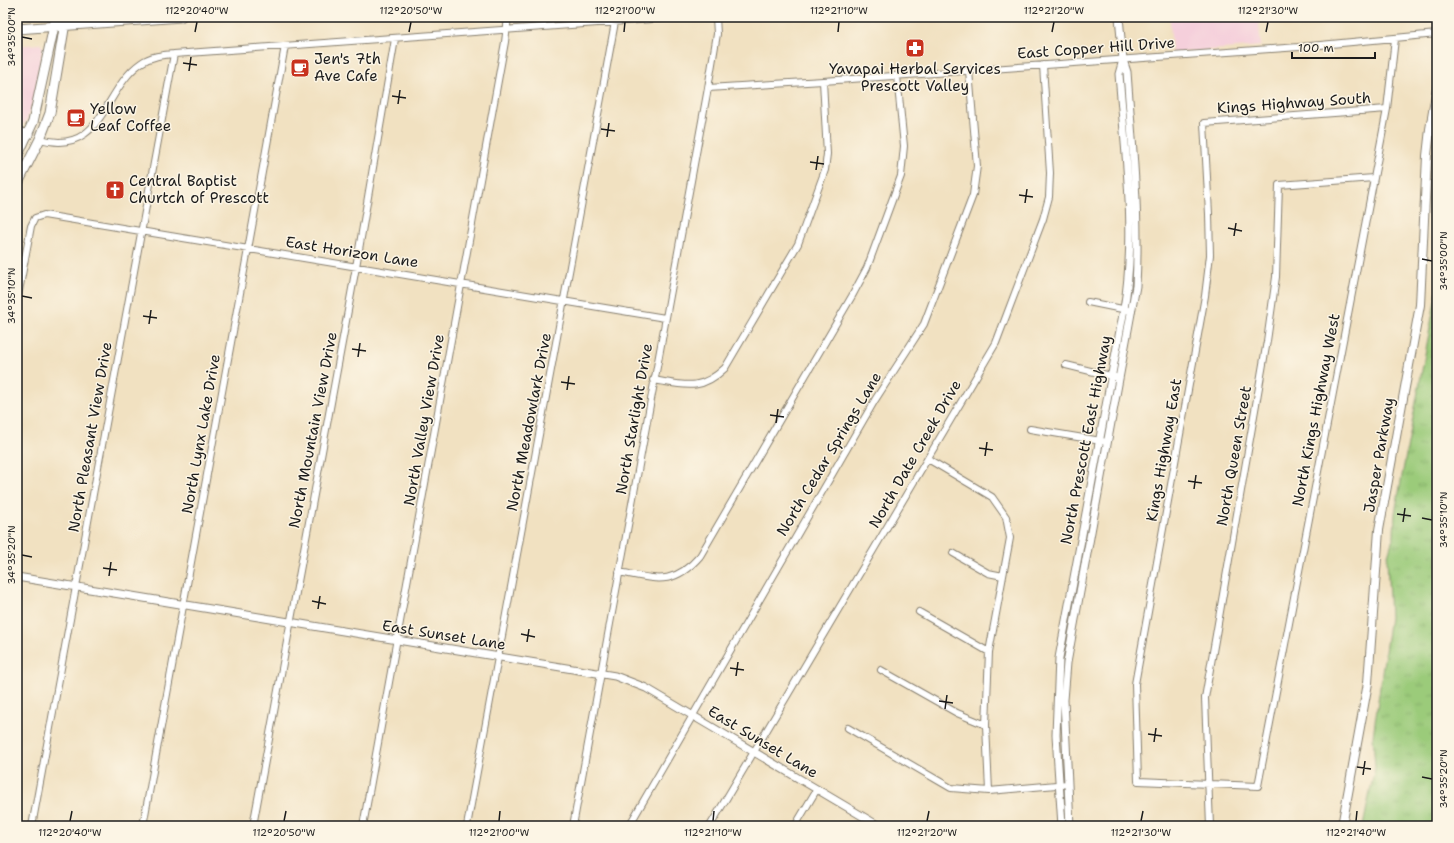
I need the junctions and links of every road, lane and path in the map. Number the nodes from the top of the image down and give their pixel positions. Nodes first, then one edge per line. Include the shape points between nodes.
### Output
1 (56, 17) edge
2 (181, 17) edge
3 (679, 17) edge
4 (716, 17) edge
5 (1119, 17) edge
6 (507, 18) edge
7 (66, 22) edge
8 (614, 22) junction
9 (54, 27) junction
10 (17, 29) edge
11 (506, 31) junction
12 (1437, 34) edge
13 (395, 39) junction
14 (1395, 39) junction
15 (285, 46) junction
16 (174, 54) junction
17 (1123, 60) junction
18 (1043, 65) junction
19 (969, 71) junction
20 (897, 76) junction
21 (823, 82) junction
22 (708, 88) junction
23 (1437, 88) edge
24 (39, 100) junction
25 (1387, 109) junction
26 (1204, 123) joint
27 (17, 130) edge
28 (28, 135) junction
29 (40, 139) junction
30 (17, 157) edge
31 (1374, 178) junction
32 (18, 183) edge
33 (1133, 200) junction
34 (141, 231) junction
35 (248, 248) junction
36 (356, 267) junction
37 (462, 283) junction
38 (565, 300) junction
39 (17, 302) edge
40 (1088, 302) dead end
41 (1124, 309) junction
42 (1132, 311) junction
43 (665, 318) junction
44 (1066, 365) dead end
45 (1111, 376) junction
46 (1119, 378) junction
47 (653, 380) junction
48 (1030, 429) dead end
49 (1098, 441) junction
50 (1107, 442) junction
51 (928, 459) junction
52 (953, 553) dead end
53 (619, 572) junction
54 (1003, 576) junction
55 (17, 577) edge
56 (76, 587) junction
57 (183, 605) junction
58 (1068, 609) junction
59 (1076, 610) junction
60 (919, 612) dead end
61 (290, 623) junction
62 (397, 641) junction
63 (989, 652) junction
64 (498, 657) junction
65 (882, 670) dead end
66 (600, 674) junction
67 (692, 715) junction
68 (986, 725) junction
69 (848, 728) dead end
70 (754, 752) junction
71 (1207, 783) junction
72 (1068, 784) junction
73 (1060, 785) junction
74 (817, 789) junction
75 (989, 791) junction
76 (32, 826) edge
77 (143, 826) edge
78 (253, 826) edge
79 (363, 826) edge
80 (467, 826) edge
81 (573, 826) edge
82 (629, 826) edge
83 (710, 826) edge
84 (795, 826) edge
85 (879, 826) edge
86 (1062, 826) edge
87 (1070, 826) edge
88 (1210, 826) edge
89 (1342, 826) edge

1 - 9 main road
2 - 7 main road
3 - 8 street
4 - 22 street, North Starlight Drive via 717,34
5 - 17 street, North Prescott East Highway
6 - 11 street, North Valley View Drive
7 - 9 main road
7 - 29 main road via 50,114
8 - 11 street
8 - 38 street, North Meadowlark Drive
9 - 10 main road
9 - 24 main road
11 - 13 street
11 - 37 street, North Valley View Drive
12 - 14 street, East Copper Hill Drive
13 - 15 street
13 - 36 street, North Mountain View Drive
14 - 17 street, East Copper Hill Drive
14 - 25 street, North Kings Highway West
15 - 16 street
15 - 35 street, North Lynx Lake Drive
16 - 29 street via 155,56 141,63 87,133 64,143
16 - 34 street, North Pleasant View Drive
17 - 18 street, East Copper Hill Drive
17 - 33 street, North Prescott East Highway via 1128,72
18 - 19 street, East Copper Hill Drive
18 - 51 street, North Date Creek Drive via 1050,173 1049,197 1043,219 996,343
19 - 20 street, East Copper Hill Drive
19 - 67 street, North Cedar Springs Lane via 977,166 973,195 924,324 874,400
20 - 21 street, East Copper Hill Drive
20 - 53 street via 904,146 901,176 866,268 852,296 700,556 690,568 679,575 655,579
21 - 22 street, East Copper Hill Drive
21 - 47 street via 827,154 825,170 798,244 788,263 725,368 715,378 691,386
22 - 43 street, North Starlight Drive
23 - 89 main road, Jasper Parkway via 1427,156 1420,305 1379,530 1368,682
24 - 28 main road
24 - 29 main road via 42,109 36,129
25 - 26 street, Kings Highway South
25 - 31 street, North Kings Highway West
26 - 71 street, Kings Highway East via 1210,255 1205,296 1135,684 1138,781
27 - 28 street
28 - 30 main road
28 - 32 main road via 30,149 19,171
29 - 32 main road
31 - 71 street, North Kings Highway West via 1258,786
31 - 71 street, North Queen Street via 1279,185 1276,277 1267,341 1204,698
33 - 41 street, North Prescott East Highway via 1131,262
33 - 42 street, North Prescott East Highway via 1138,242
34 - 35 street, East Horizon Lane
34 - 39 street, East Horizon Lane via 44,215 35,218 31,226
34 - 56 street, North Pleasant View Drive
35 - 36 street, East Horizon Lane
35 - 57 street, North Lynx Lake Drive
36 - 37 street, East Horizon Lane
36 - 61 street, North Mountain View Drive
37 - 38 street, East Horizon Lane
37 - 62 street, North Valley View Drive
38 - 43 street, East Horizon Lane
38 - 64 street, North Meadowlark Drive
40 - 41 street
41 - 42 street
41 - 45 street, North Prescott East Highway
42 - 46 street, North Prescott East Highway
43 - 47 street, North Starlight Drive
44 - 45 street
45 - 46 street
45 - 49 street, North Prescott East Highway
46 - 50 street, North Prescott East Highway
47 - 53 street, North Starlight Drive
48 - 49 street
49 - 50 street
49 - 58 street, North Prescott East Highway
50 - 59 street, North Prescott East Highway
51 - 54 street via 992,497 1006,516 1010,538
51 - 70 street, North Date Creek Drive
52 - 54 street via 988,573
53 - 66 street, North Starlight Drive
54 - 63 street
55 - 56 street, East Sunset Lane
56 - 57 street, East Sunset Lane
56 - 76 street, North Pleasant View Drive
57 - 61 street, East Sunset Lane
57 - 77 street, North Lynx Lake Drive
58 - 59 street
58 - 73 street, North Prescott East Highway via 1059,658 1057,694 1056,735
59 - 72 street, North Prescott East Highway via 1064,700
60 - 63 street
61 - 62 street, East Sunset Lane
61 - 78 street, North Mountain View Drive
62 - 64 street, East Sunset Lane
62 - 79 street, North Valley View Drive
63 - 68 street
64 - 66 street, East Sunset Lane
64 - 80 street, North Meadowlark Drive
65 - 68 street via 957,713
66 - 67 street, East Sunset Lane via 622,678 646,688
66 - 81 street, North Starlight Drive
67 - 70 street, East Sunset Lane
67 - 82 street, North Cedar Springs Lane
68 - 75 street
69 - 75 street via 951,788
70 - 74 street, East Sunset Lane
70 - 83 street, North Date Creek Drive
71 - 88 street, North Queen Street
72 - 73 street
72 - 87 street, North Prescott East Highway
73 - 75 street
73 - 86 street, North Prescott East Highway
74 - 84 street
74 - 85 street, East Sunset Lane

